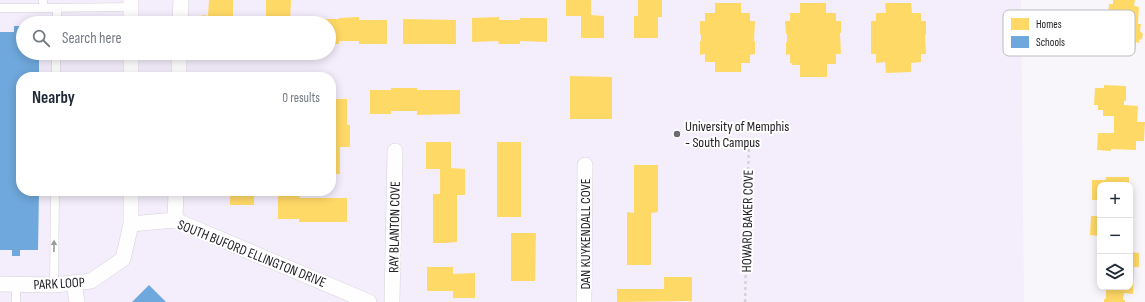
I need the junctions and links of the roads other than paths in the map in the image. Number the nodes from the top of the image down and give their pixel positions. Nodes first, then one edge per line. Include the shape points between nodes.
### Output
1 (181, 0) edge
2 (131, 3) edge
3 (43, 4) edge
4 (0, 8) edge
5 (57, 8) junction
6 (56, 16) edge
7 (131, 16) edge
8 (180, 16) edge
9 (56, 60) edge
10 (131, 60) edge
11 (179, 60) edge
12 (56, 72) edge
13 (131, 72) edge
14 (179, 72) edge
15 (395, 151) dead end
16 (585, 165) dead end
17 (55, 196) edge
18 (131, 196) edge
19 (176, 196) edge
20 (175, 220) junction
21 (131, 224) junction
22 (74, 283) junction
23 (0, 284) edge
24 (16, 284) junction
25 (54, 285) junction
26 (16, 302) edge
27 (77, 302) edge
28 (370, 302) edge
29 (392, 302) edge
30 (584, 302) edge

1 - 8 street
2 - 5 lane
2 - 7 street
3 - 4 lane
3 - 5 lane
5 - 6 lane
9 - 12 lane
10 - 13 street
11 - 14 street
15 - 29 street, RAY BLANTON COVE
16 - 30 street, DAN KUYKENDALL COVE
25 -> 17 lane
18 - 21 street, PARK LOOP
19 - 20 street
20 - 21 street, SOUTH BUFORD ELLINGTON DRIVE
20 - 28 street, SOUTH BUFORD ELLINGTON DRIVE
21 - 22 street, PARK LOOP via 123,259 91,281
22 - 25 street, PARK LOOP
22 - 27 street
23 - 24 street, PARK LOOP
24 - 25 street, PARK LOOP
24 - 26 lane

